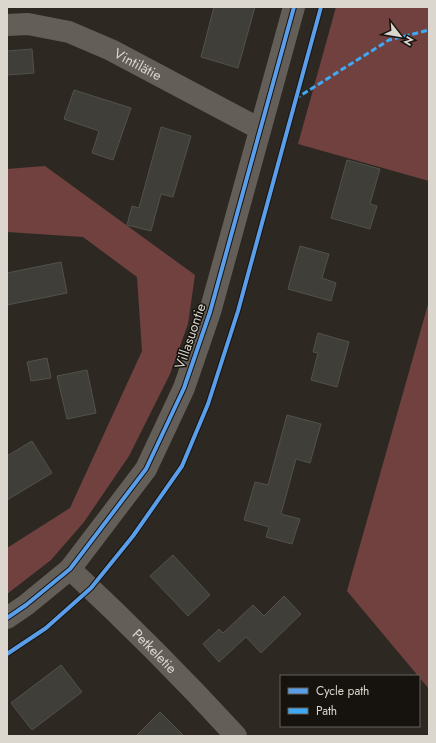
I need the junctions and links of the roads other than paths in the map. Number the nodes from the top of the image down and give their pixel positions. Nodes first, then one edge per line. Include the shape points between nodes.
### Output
1 (294, 7) edge
2 (7, 25) edge
3 (260, 129) junction
4 (70, 569) junction
5 (7, 618) edge
6 (236, 736) edge

1 - 3 street, Villasuontie
2 - 3 street, Vintilätie via 28,24 76,35 111,50
3 - 4 street, Villasuontie via 210,312 184,388 146,469
4 - 5 street, Villasuontie
4 - 6 street, Petkeletie via 158,654

